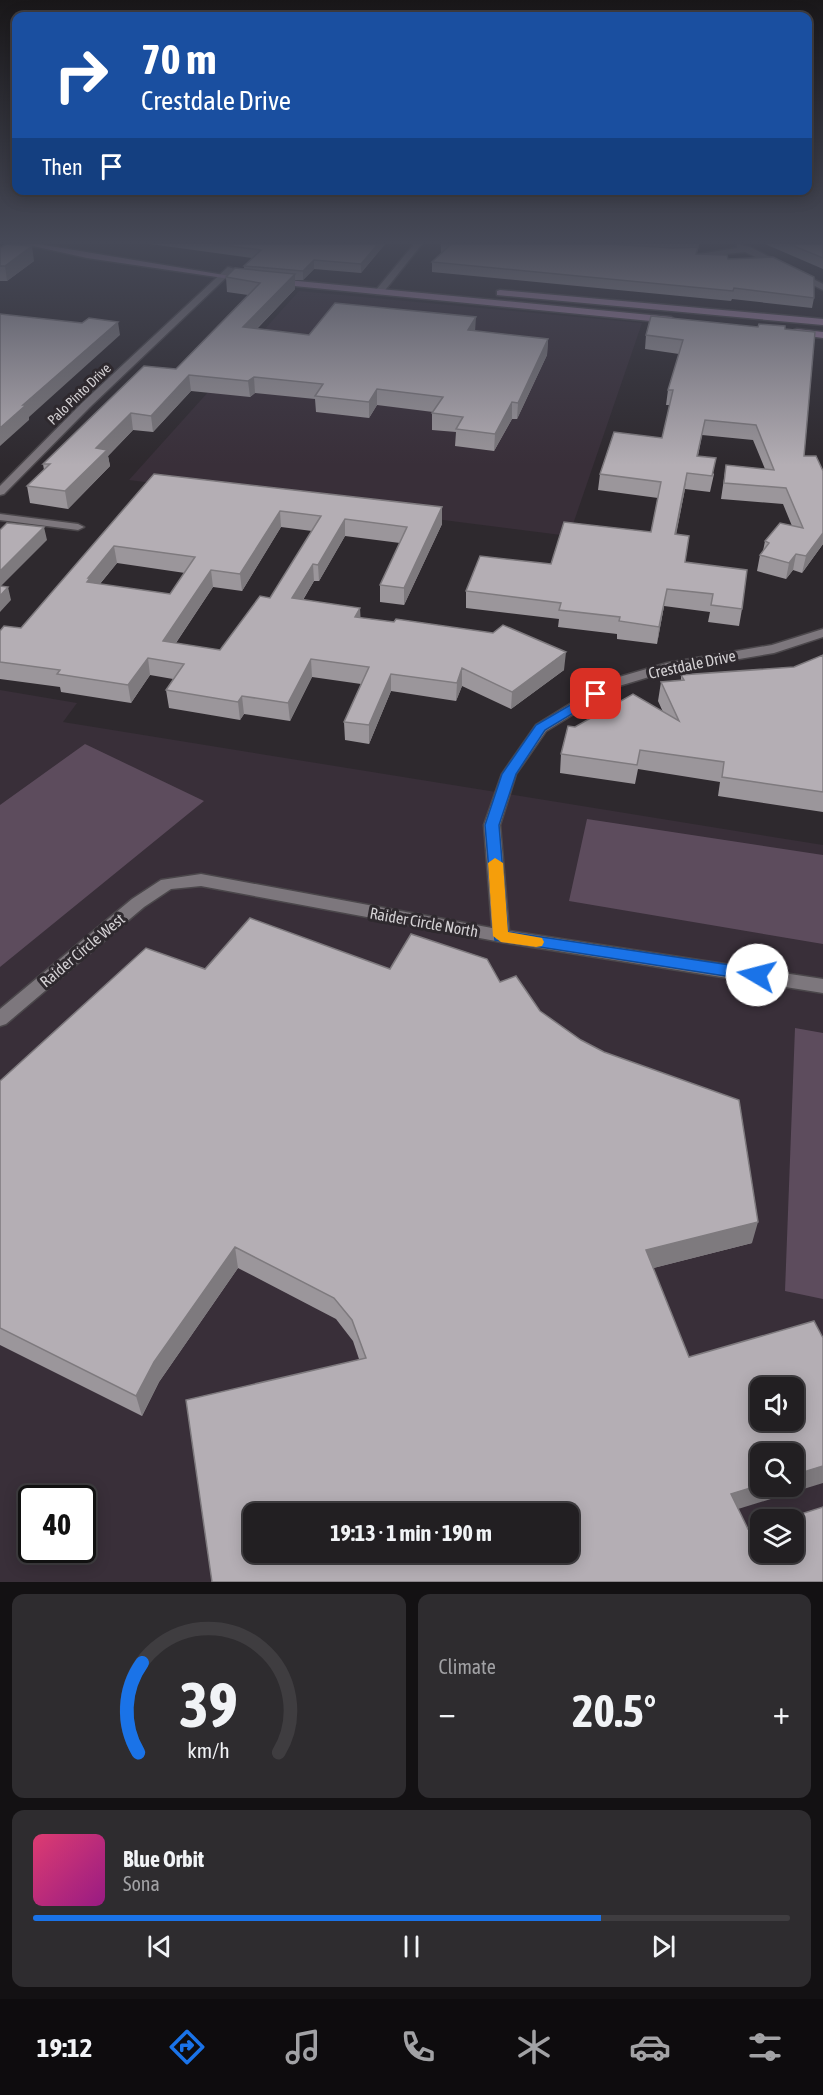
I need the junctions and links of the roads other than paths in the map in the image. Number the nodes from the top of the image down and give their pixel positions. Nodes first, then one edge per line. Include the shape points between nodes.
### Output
1 (178, 318) edge
2 (645, 318) edge
3 (680, 318) edge
4 (774, 318) edge
5 (823, 322) edge
6 (788, 331) edge
7 (823, 334) edge
8 (0, 492) edge
9 (0, 517) edge
10 (78, 527) dead end
11 (823, 633) edge
12 (167, 884) joint
13 (501, 936) junction
14 (823, 986) edge
15 (0, 1019) edge

1 - 8 street, Palo Pinto Drive
2 - 3 main road via 679,321
4 - 5 main road
6 - 7 main road
9 - 10 street
11 - 13 street, Crestdale Drive via 774,649 667,667 614,683 541,728 509,774 492,825
12 - 13 street, Raider Circle North via 201,880
12 - 15 street, Raider Circle West via 138,903
13 - 14 street, Raider Circle North

